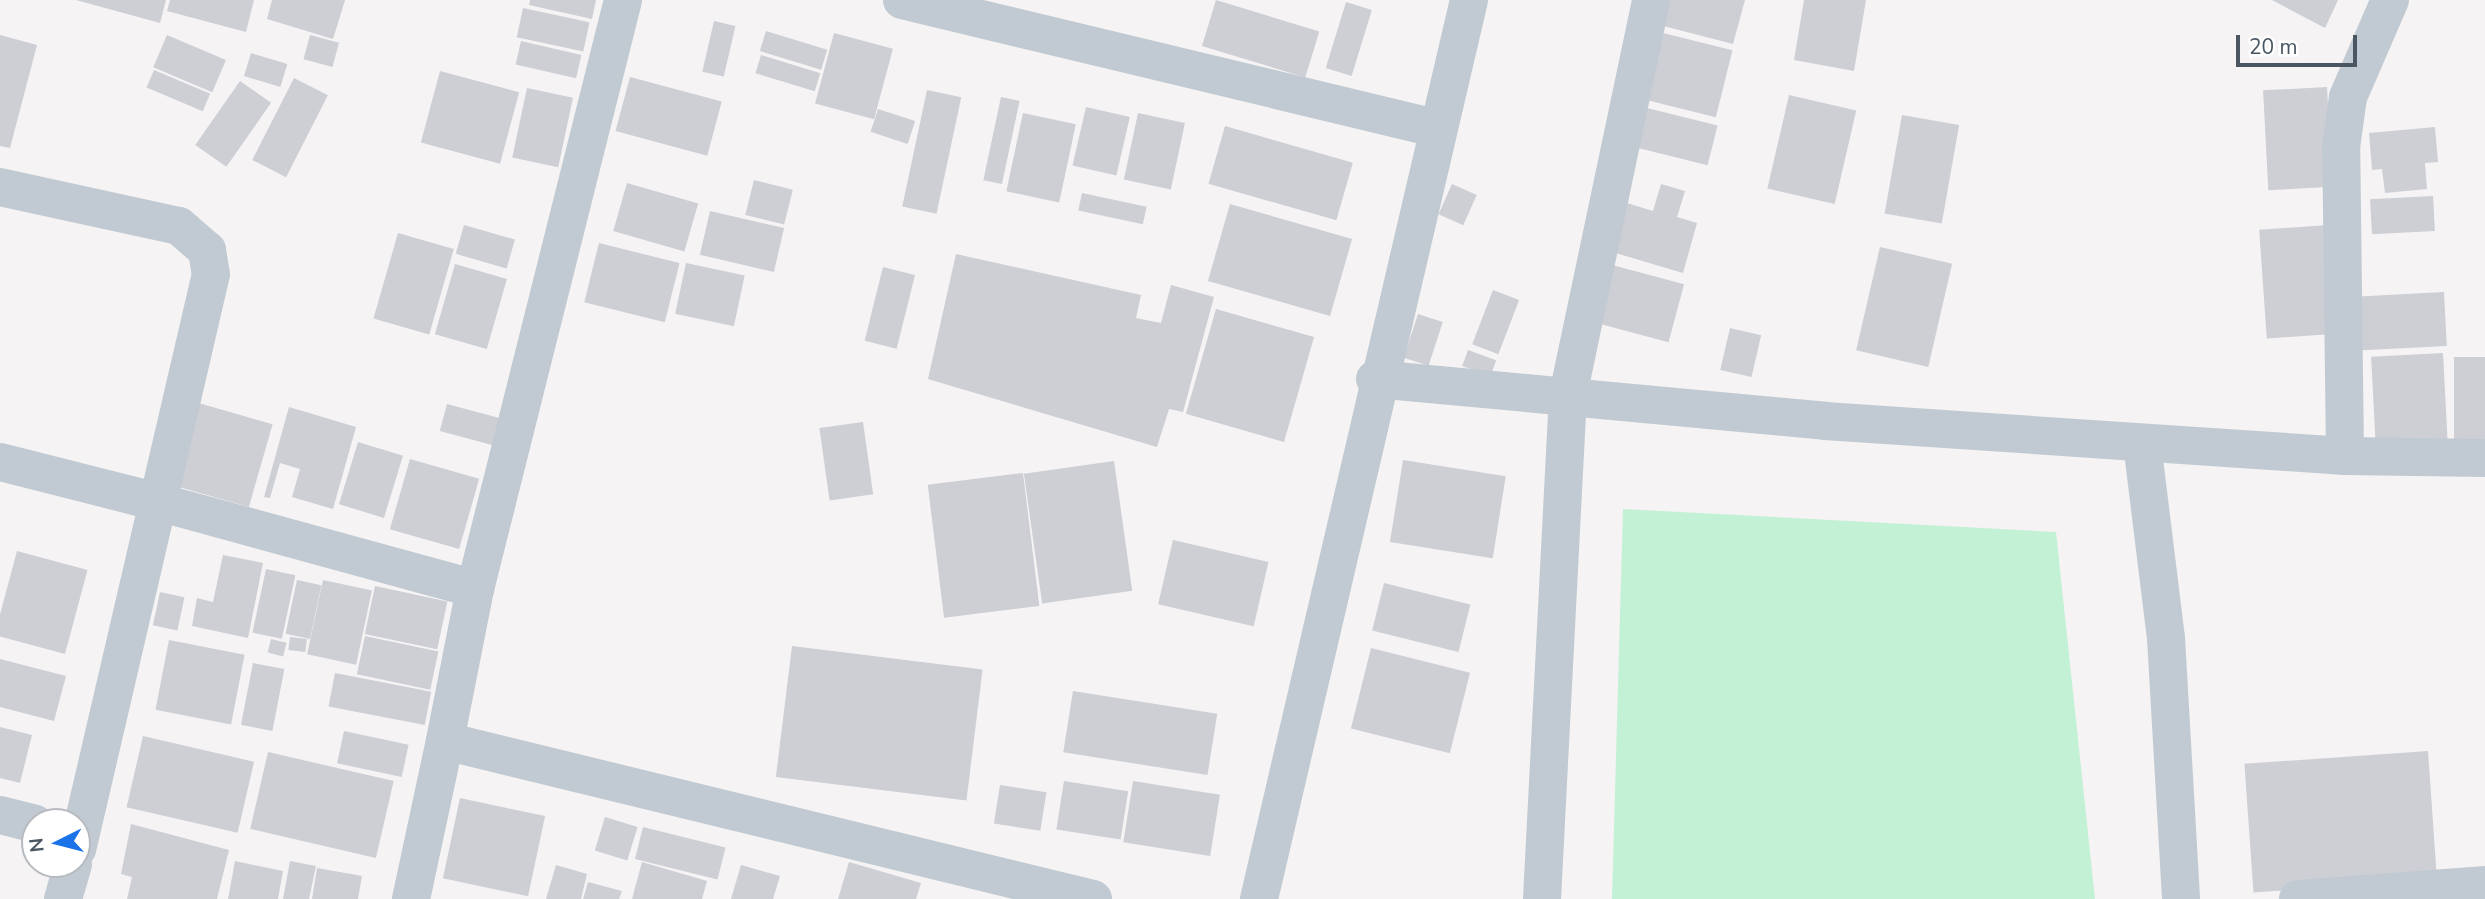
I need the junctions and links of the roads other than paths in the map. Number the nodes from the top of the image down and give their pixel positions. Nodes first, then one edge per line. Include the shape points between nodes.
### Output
1 (623, 0) edge
2 (902, 0) edge
3 (1469, 0) edge
4 (1651, 0) edge
5 (2390, 0) edge
6 (1435, 128) junction
7 (0, 187) edge
8 (1375, 379) junction
9 (1568, 395) junction
10 (2143, 443) junction
11 (2345, 456) junction
12 (2485, 458) edge
13 (0, 462) edge
14 (158, 502) junction
15 (475, 589) junction
16 (445, 741) junction
17 (86, 808) edge
18 (0, 816) edge
19 (21, 821) edge
20 (68, 878) edge
21 (2485, 885) edge
22 (63, 899) edge
23 (411, 899) edge
24 (1093, 899) edge
25 (1258, 899) edge
26 (1542, 899) edge
27 (2181, 899) edge
28 (2298, 899) edge

1 - 15 street
2 - 6 street
3 - 6 street
4 - 9 street
5 - 11 street via 2348,97 2341,147
6 - 8 street
7 - 14 street via 178,226 207,250 211,274
8 - 9 street
8 - 25 street
9 - 10 street
9 - 26 street
10 - 11 street
10 - 27 street via 2166,638
11 - 12 street
13 - 14 street
14 - 15 street
14 - 17 street
15 - 16 street
16 - 23 street
16 - 24 street
18 - 19 street
20 - 22 street
21 - 28 street

